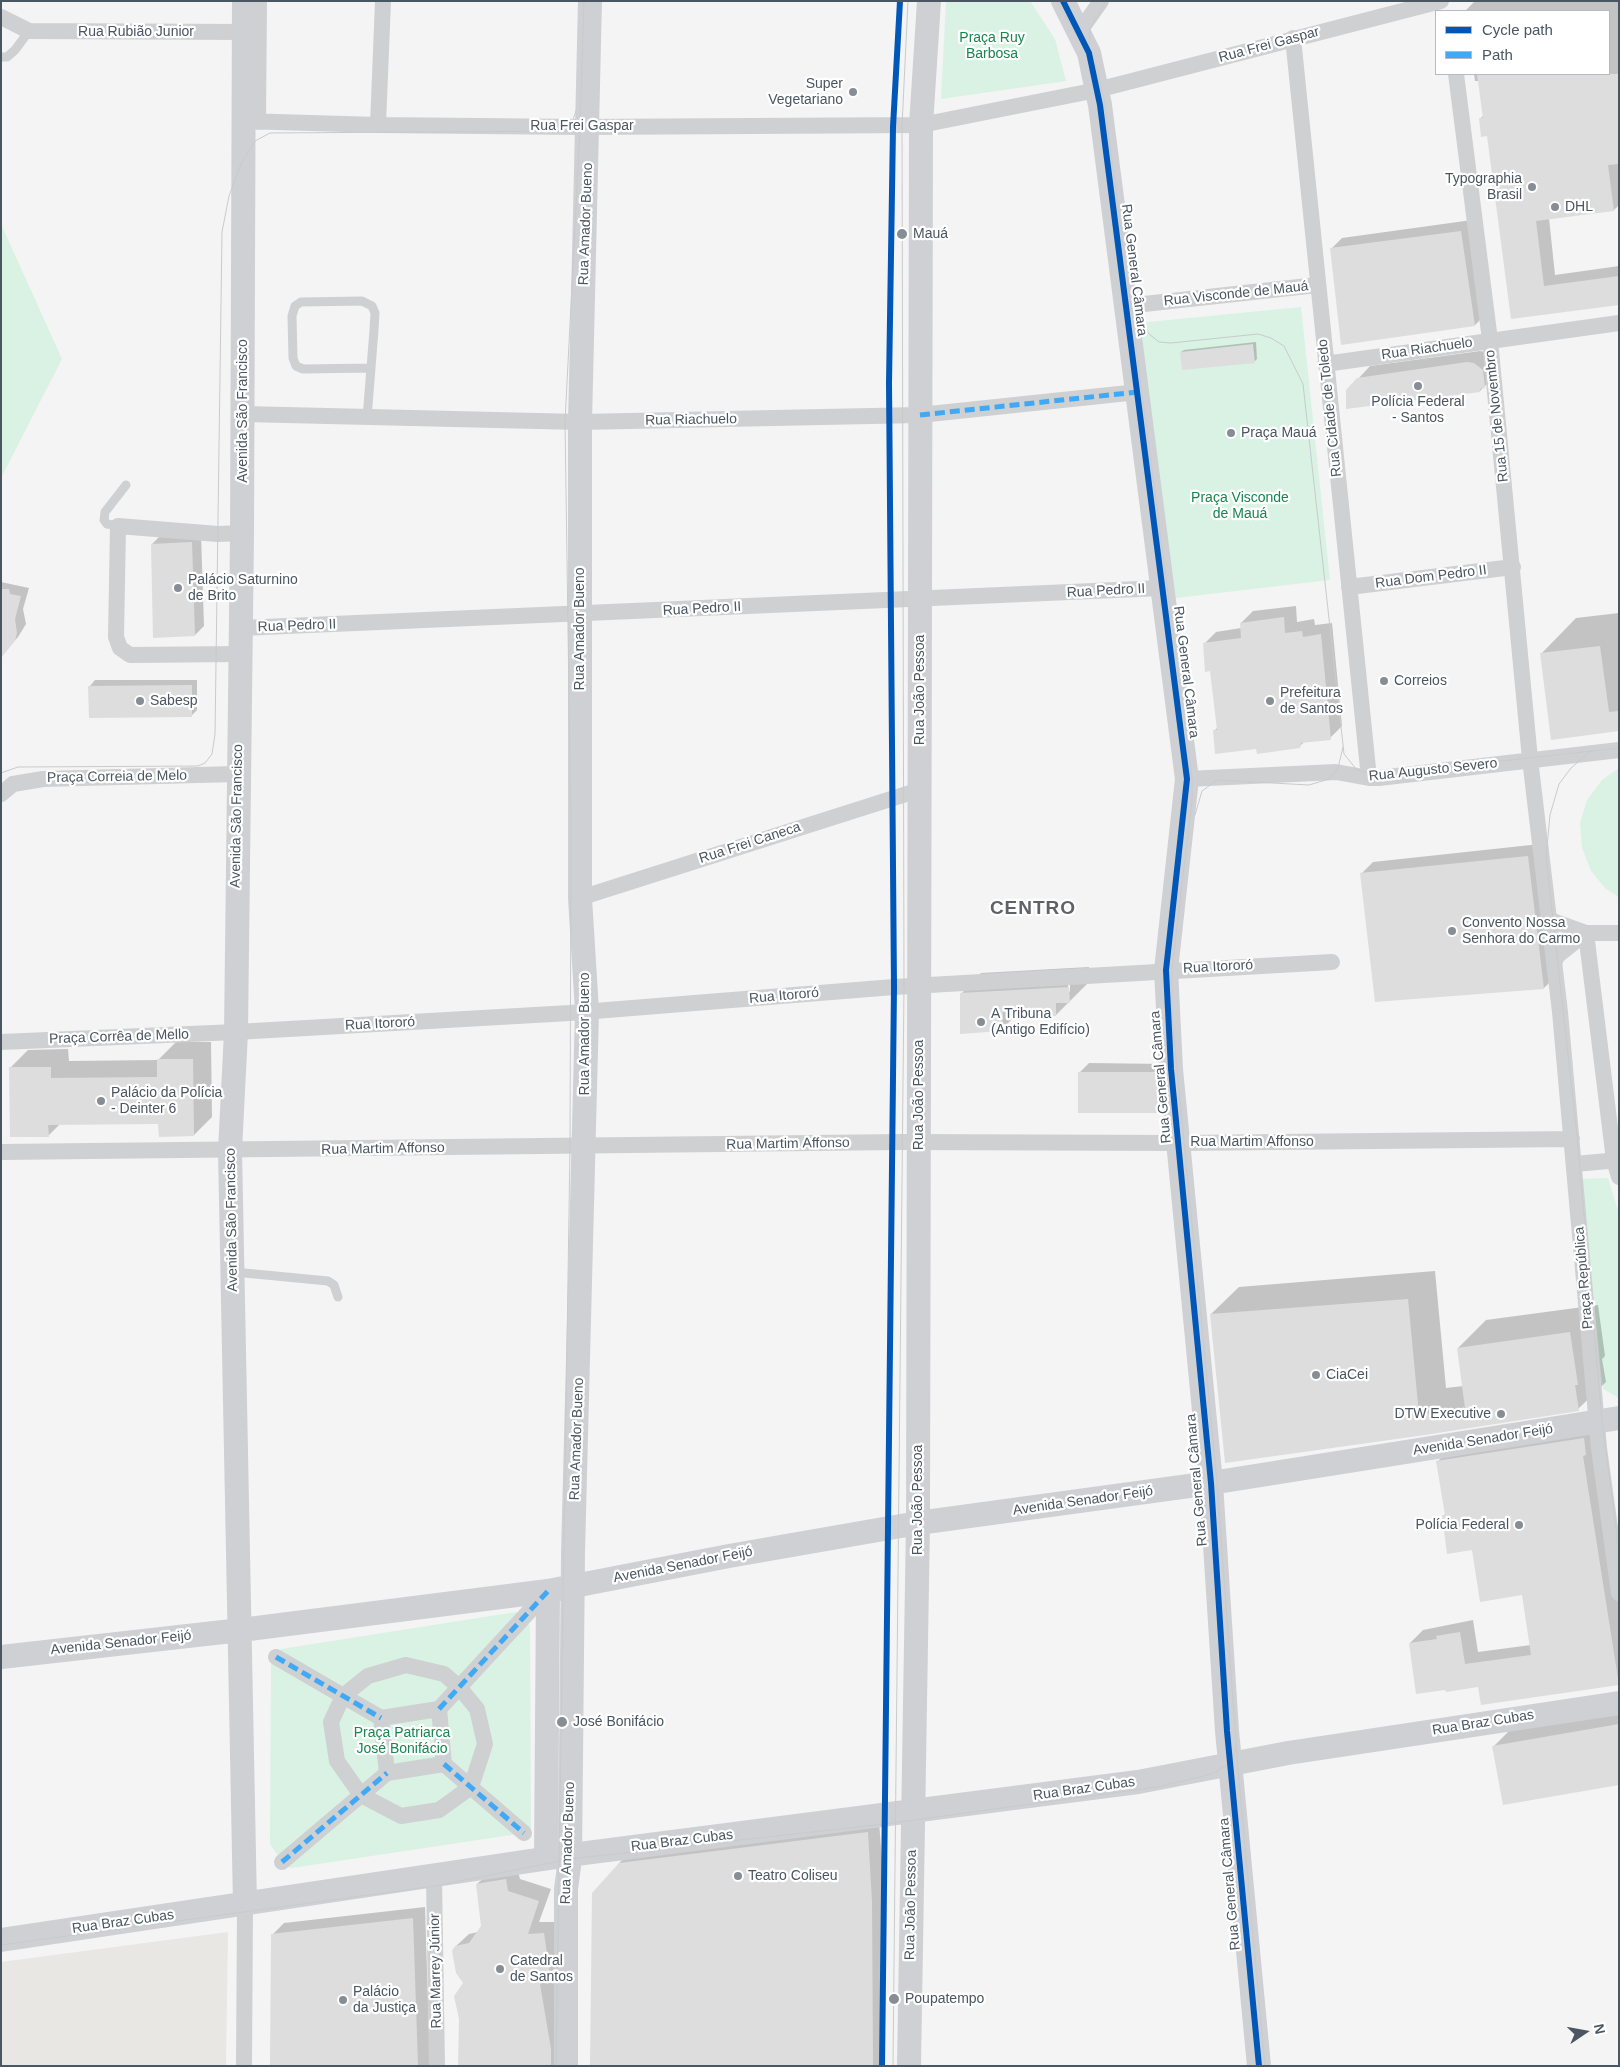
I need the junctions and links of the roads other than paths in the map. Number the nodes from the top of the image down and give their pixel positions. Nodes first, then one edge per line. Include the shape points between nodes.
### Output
1 (244, 1) edge
2 (260, 1) edge
3 (383, 1) edge
4 (590, 1) edge
5 (929, 1) edge
6 (1064, 1) edge
7 (1100, 1) edge
8 (1441, 1) edge
9 (1, 17) edge
10 (29, 30) junction
11 (244, 32) junction
12 (1079, 32) junction
13 (1293, 38) junction
14 (1, 58) edge
15 (1456, 75) edge
16 (1097, 90) junction
17 (250, 122) junction
18 (378, 125) junction
19 (921, 125) junction
20 (589, 127) junction
21 (1317, 285) junction
22 (1126, 306) junction
23 (1619, 323) edge
24 (1490, 340) junction
25 (1325, 364) junction
26 (371, 368) junction
27 (1138, 392) junction
28 (243, 414) junction
29 (920, 415) junction
30 (367, 418) junction
31 (580, 422) junction
32 (126, 485) dead end
33 (118, 526) junction
34 (242, 533) junction
35 (1513, 567) junction
36 (1349, 587) junction
37 (1162, 588) junction
38 (920, 599) junction
39 (580, 614) junction
40 (241, 628) junction
41 (240, 654) junction
42 (1619, 750) edge
43 (1530, 759) junction
44 (237, 774) junction
45 (1369, 778) junction
46 (1188, 779) junction
47 (919, 790) junction
48 (1, 794) edge
49 (580, 898) junction
50 (1550, 920) junction
51 (1586, 933) junction
52 (1619, 933) edge
53 (1555, 961) junction
54 (1332, 962) dead end
55 (1166, 970) junction
56 (919, 986) junction
57 (587, 1012) junction
58 (236, 1032) junction
59 (1, 1042) edge
60 (1572, 1139) junction
61 (919, 1142) junction
62 (1179, 1143) junction
63 (584, 1147) junction
64 (230, 1150) junction
65 (2, 1151) edge
66 (1616, 1160) edge
67 (1575, 1164) junction
68 (1619, 1177) edge
69 (233, 1272) junction
70 (338, 1297) dead end
71 (1608, 1420) edge
72 (1211, 1483) junction
73 (918, 1523) junction
74 (573, 1586) junction
75 (548, 1590) junction
76 (1619, 1593) edge
77 (241, 1630) junction
78 (1, 1657) edge
79 (276, 1657) dead end
80 (459, 1687) junction
81 (343, 1696) junction
82 (1619, 1703) edge
83 (439, 1709) junction
84 (381, 1718) junction
85 (1232, 1762) junction
86 (444, 1764) junction
87 (387, 1773) junction
88 (471, 1787) junction
89 (361, 1795) junction
90 (912, 1812) junction
91 (524, 1833) dead end
92 (570, 1855) junction
93 (546, 1858) junction
94 (282, 1862) dead end
95 (434, 1876) junction
96 (245, 1905) junction
97 (1, 1940) edge
98 (244, 2066) edge
99 (437, 2066) edge
100 (566, 2066) edge
101 (909, 2066) edge
102 (1259, 2066) edge

1 - 11 street, Avenida São Francisco
2 - 17 street, Avenida São Francisco
3 - 18 street
4 - 20 street, Rua Amador Bueno
5 - 19 street
6 - 12 street
7 - 12 street
8 - 13 street, Rua Frei Gaspar
9 - 10 street
10 - 11 street, Rua Rubião Junior
10 - 14 lane via 7,58
11 - 17 street, Avenida São Francisco
12 - 16 street via 1090,53
13 - 16 street, Rua Frei Gaspar
13 - 21 street, Rua Cidade de Toledo
15 - 24 street, Rua 15 de Novembro
16 - 19 street
16 - 22 street, Rua General Câmara
17 - 18 street, Rua Frei Gaspar
17 - 28 street, Avenida São Francisco
18 - 20 street, Rua Frei Gaspar
19 - 20 street, Rua Frei Gaspar
19 - 29 street, Rua João Pessoa
20 - 31 street, Rua Amador Bueno
21 - 22 street, Rua Visconde de Mauá
21 - 25 street, Rua Cidade de Toledo
22 - 27 street, Rua General Câmara
23 - 24 street, Rua Riachuelo
24 - 25 street, Rua Riachuelo
24 - 35 street, Rua 15 de Novembro
25 - 36 street, Rua Cidade de Toledo
26 - 26 lane via 375,313 372,306 362,301 300,302 295,306 292,316 296,366
26 - 30 lane
27 - 29 street, Rua Riachuelo
27 - 37 street, Rua General Câmara
28 - 30 street, Rua Riachuelo
28 - 34 street, Avenida São Francisco
29 - 31 street, Rua Riachuelo
29 - 38 street, Rua João Pessoa
30 - 31 street, Rua Riachuelo
31 - 39 street, Rua Amador Bueno
32 - 33 lane via 105,512 107,524
33 - 34 street
33 - 41 street via 116,637 120,648 130,655
34 - 40 street, Avenida São Francisco
35 - 36 street, Rua Dom Pedro II
35 - 43 street, Rua 15 de Novembro
36 - 45 street, Rua Cidade de Toledo
37 - 38 street, Rua Pedro II
37 - 46 street, Rua General Câmara
38 - 39 street, Rua Pedro II
38 - 47 street, Rua João Pessoa
39 - 40 street, Rua Pedro II
39 - 49 street, Rua Amador Bueno
40 - 41 street, Avenida São Francisco
41 - 44 street, Avenida São Francisco
42 - 43 street, Rua Augusto Severo
43 - 45 street, Rua Augusto Severo
43 - 50 street, Rua 15 de Novembro
44 - 48 street, Praça Correia de Melo via 43,779 14,784
44 - 58 street, Avenida São Francisco
45 - 46 street, Rua Augusto Severo via 1336,772
46 - 55 street, Rua General Câmara
47 - 49 street, Rua Frei Caneca
47 - 56 street, Rua João Pessoa
49 - 57 street, Rua Amador Bueno
50 - 51 street
50 - 53 street, Praça República
51 - 52 street
51 - 53 street
51 - 66 street
53 - 60 street, Praça República
54 - 55 street, Rua Itororó
55 - 56 street, Rua Itororó
55 - 62 street, Rua General Câmara
56 - 57 street, Rua Itororó
56 - 61 street, Rua João Pessoa
57 - 58 street, Rua Itororó
57 - 63 street, Rua Amador Bueno
58 - 59 street, Praça Corrêa de Mello
58 - 64 street, Avenida São Francisco
60 - 62 street, Rua Martim Affonso
60 - 67 street, Praça República
61 - 62 street, Rua Martim Affonso
61 - 63 street, Rua Martim Affonso
61 - 73 street, Rua João Pessoa
62 - 72 street, Rua General Câmara
63 - 64 street, Rua Martim Affonso
63 - 74 street, Rua Amador Bueno
64 - 65 street, Rua Martim Affonso
64 - 69 street, Avenida São Francisco
66 - 67 street
66 - 68 street
67 - 71 street, Praça República
69 - 70 lane via 328,1281 334,1285
69 - 77 street, Avenida São Francisco
71 - 72 street, Avenida Senador Feijó
71 - 76 street, Praça República
72 - 73 street, Avenida Senador Feijó
72 - 85 street, Rua General Câmara via 1227,1731
73 - 74 street, Avenida Senador Feijó
73 - 90 street, Rua João Pessoa
74 - 75 street, Avenida Senador Feijó
74 - 92 street, Rua Amador Bueno
75 - 77 street
75 - 80 street
75 - 93 street
77 - 78 street, Avenida Senador Feijó
77 - 96 street
79 - 81 street
80 - 81 street via 444,1674 406,1665 368,1676
80 - 83 street
80 - 88 street via 477,1709 485,1744
81 - 84 street
81 - 89 street via 331,1722 337,1761
82 - 85 street, Rua Braz Cubas
83 - 84 street
83 - 86 street
84 - 87 street
85 - 90 street, Rua Braz Cubas via 1219,1768 1138,1782
85 - 102 street, Rua General Câmara
86 - 87 street
86 - 88 street
87 - 89 street
88 - 89 street via 439,1810 401,1816
88 - 91 street
89 - 94 street
90 - 92 street, Rua Braz Cubas
90 - 101 street, Rua João Pessoa
92 - 93 street, Rua Braz Cubas
92 - 100 street, Rua Amador Bueno via 566,1889
93 - 95 street
95 - 96 street
95 - 99 street, Rua Marrey Júnior
96 - 97 street, Rua Braz Cubas
96 - 98 street

